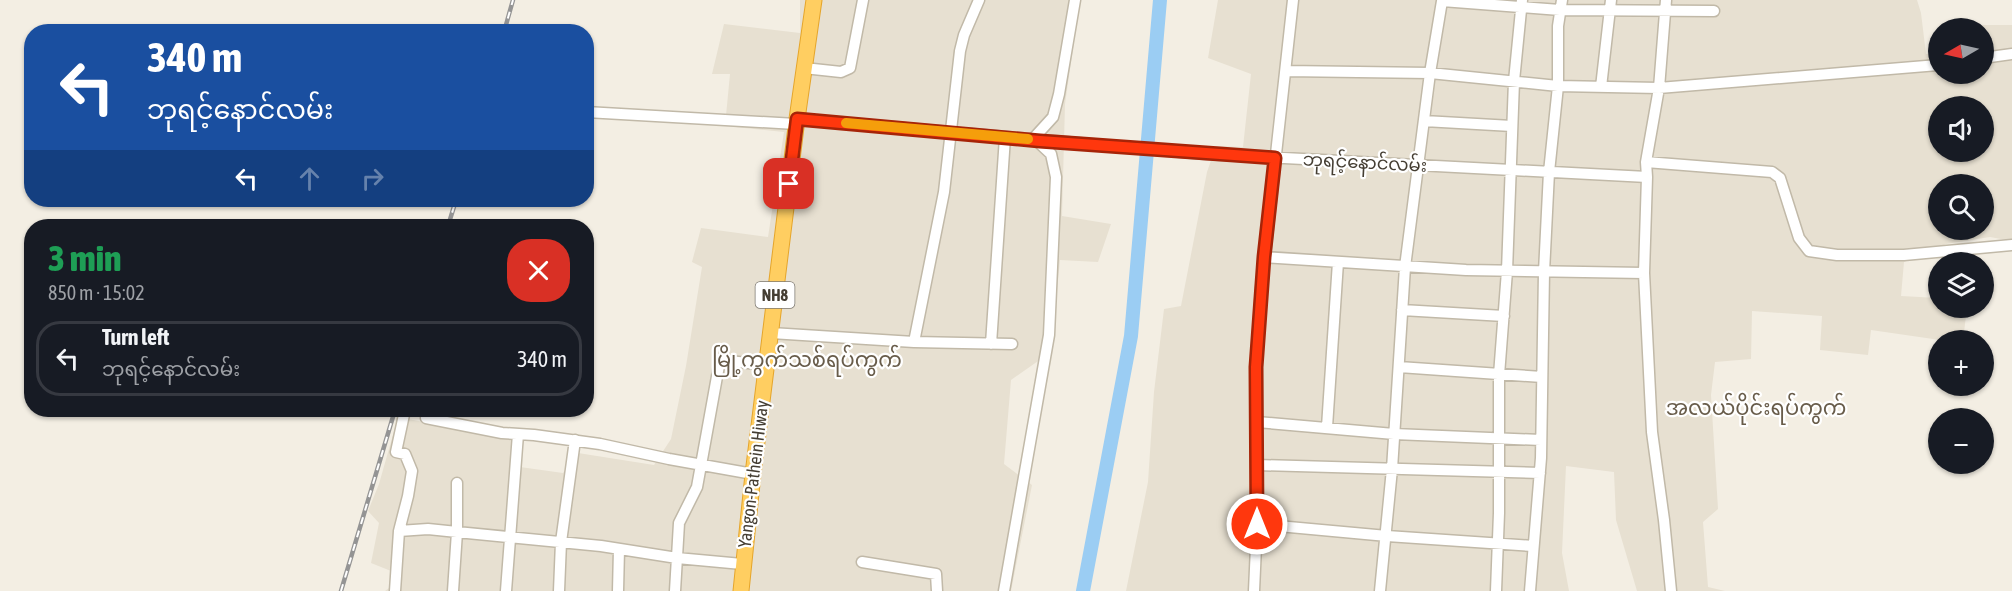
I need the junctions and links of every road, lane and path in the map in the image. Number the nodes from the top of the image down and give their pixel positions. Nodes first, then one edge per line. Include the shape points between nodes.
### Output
1 (814, 0) edge
2 (863, 0) edge
3 (979, 0) edge
4 (1075, 0) edge
5 (1293, 0) edge
6 (1443, 1) edge
7 (1521, 3) edge
8 (1561, 5) edge
9 (1610, 5) edge
10 (1665, 5) edge
11 (1714, 11) dead end
12 (2012, 54) edge
13 (1994, 56) edge
14 (1928, 66) edge
15 (804, 68) junction
16 (1286, 71) junction
17 (1430, 73) junction
18 (1514, 81) junction
19 (1558, 86) junction
20 (1601, 87) junction
21 (1659, 88) junction
22 (594, 112) edge
23 (1424, 121) junction
24 (797, 122) junction
25 (1512, 126) junction
26 (950, 132) junction
27 (1005, 137) junction
28 (1036, 140) junction
29 (1275, 158) junction
30 (1646, 162) junction
31 (1419, 165) junction
32 (1510, 170) junction
33 (1549, 172) junction
34 (1647, 177) junction
35 (2012, 245) edge
36 (1264, 257) junction
37 (1338, 262) junction
38 (1405, 267) junction
39 (1507, 271) junction
40 (1544, 272) junction
41 (1644, 273) junction
42 (1402, 310) junction
43 (1503, 316) junction
44 (771, 333) junction
45 (914, 342) junction
46 (992, 344) junction
47 (1011, 344) dead end
48 (766, 366) junction
49 (1399, 367) junction
50 (1499, 375) junction
51 (1542, 377) junction
52 (404, 417) edge
53 (426, 418) dead end
54 (1257, 422) junction
55 (1327, 428) junction
56 (518, 434) junction
57 (1394, 434) junction
58 (1500, 438) junction
59 (575, 440) junction
60 (1541, 440) junction
61 (701, 465) junction
62 (1257, 465) junction
63 (1392, 469) junction
64 (1499, 472) junction
65 (1540, 473) junction
66 (753, 474) junction
67 (457, 483) dead end
68 (1257, 524) junction
69 (399, 531) junction
70 (457, 532) junction
71 (1387, 536) junction
72 (510, 537) junction
73 (561, 542) junction
74 (1497, 543) junction
75 (1533, 546) junction
76 (620, 549) junction
77 (677, 558) junction
78 (862, 562) dead end
79 (742, 564) junction
80 (395, 591) edge
81 (453, 591) edge
82 (506, 591) edge
83 (559, 591) edge
84 (618, 591) edge
85 (675, 591) edge
86 (741, 591) edge
87 (937, 591) edge
88 (1004, 591) edge
89 (1254, 591) edge
90 (1380, 591) edge
91 (1496, 591) edge
92 (1530, 591) edge
93 (1671, 591) edge

1 - 15 highway, Yangon-Pathein Hiway / NH8
2 - 15 street via 850,68 841,72
3 - 26 street via 960,51
4 - 28 street via 1053,117
5 - 16 street
6 - 7 street
6 - 17 street
7 - 8 street
7 - 18 street
8 - 9 street
8 - 19 street
9 - 10 street
9 - 20 street
10 - 11 street
10 - 21 street
12 - 13 street
14 - 21 street
15 - 24 highway, Yangon-Pathein Hiway / NH8
16 - 17 street
16 - 29 street
17 - 18 street
17 - 23 street
18 - 19 street
18 - 25 street
19 - 20 street
19 - 33 street
20 - 21 street
21 - 30 street
22 - 24 street, ဘုရင့်နောင်လမ်း
23 - 25 street
23 - 31 street
24 - 26 street, ဘုရင့်နောင်လမ်း
24 - 44 highway, Yangon-Pathein Hiway / NH8
25 - 32 street
26 - 27 street, ဘုရင့်နောင်လမ်း
26 - 45 street via 944,192
27 - 28 street, ဘုရင့်နောင်လမ်း
27 - 46 street
28 - 29 street, ဘုရင့်နောင်လမ်း
28 - 88 street via 1051,154 1056,177 1049,335
29 - 31 street, ဘုရင့်နောင်လမ်း
29 - 36 street
30 - 34 street
30 - 35 street via 1772,172 1780,178 1799,238 1809,250 1837,255 1904,255
31 - 32 street, ဘုရင့်နောင်လမ်း
31 - 38 street
32 - 33 street, ဘုရင့်နောင်လမ်း
32 - 39 street
33 - 34 street, ဘုရင့်နောင်လမ်း
33 - 40 street
34 - 41 street
36 - 37 street
36 - 54 street via 1256,367
37 - 38 street
37 - 55 street
38 - 39 street
38 - 42 street
39 - 40 street
39 - 43 street
40 - 41 street
40 - 51 street
41 - 93 street via 1652,432
42 - 43 street
42 - 49 street
43 - 50 street
44 - 45 street
44 - 48 highway, Yangon-Pathein Hiway / NH8
45 - 46 street
46 - 47 street
48 - 61 street via 720,360
48 - 66 highway, Yangon-Pathein Hiway / NH8
49 - 50 street
49 - 57 street
50 - 51 street
50 - 58 street
51 - 60 street
52 - 69 street via 396,452 405,454 412,471
53 - 56 street
54 - 55 street
54 - 62 street
55 - 57 street
56 - 59 street
56 - 72 street
57 - 58 street
57 - 63 street
58 - 60 street
58 - 64 street
59 - 61 street
59 - 73 street
60 - 65 street
61 - 66 street
61 - 77 street via 697,487 679,523
62 - 63 street
62 - 68 street
63 - 64 street
63 - 71 street
64 - 65 street
64 - 74 street
65 - 75 street
66 - 79 highway, Yangon-Pathein Hiway / NH8
67 - 70 street
68 - 71 street
68 - 89 street
69 - 70 street
69 - 80 street
70 - 72 street
70 - 81 street
71 - 74 street
71 - 90 street
72 - 73 street
72 - 82 street
73 - 76 street
73 - 83 street
74 - 75 street
74 - 91 street
75 - 92 street
76 - 77 street
76 - 84 street
77 - 79 street
77 - 85 street
78 - 87 street via 936,574
79 - 86 highway, Yangon-Pathein Hiway / NH8

